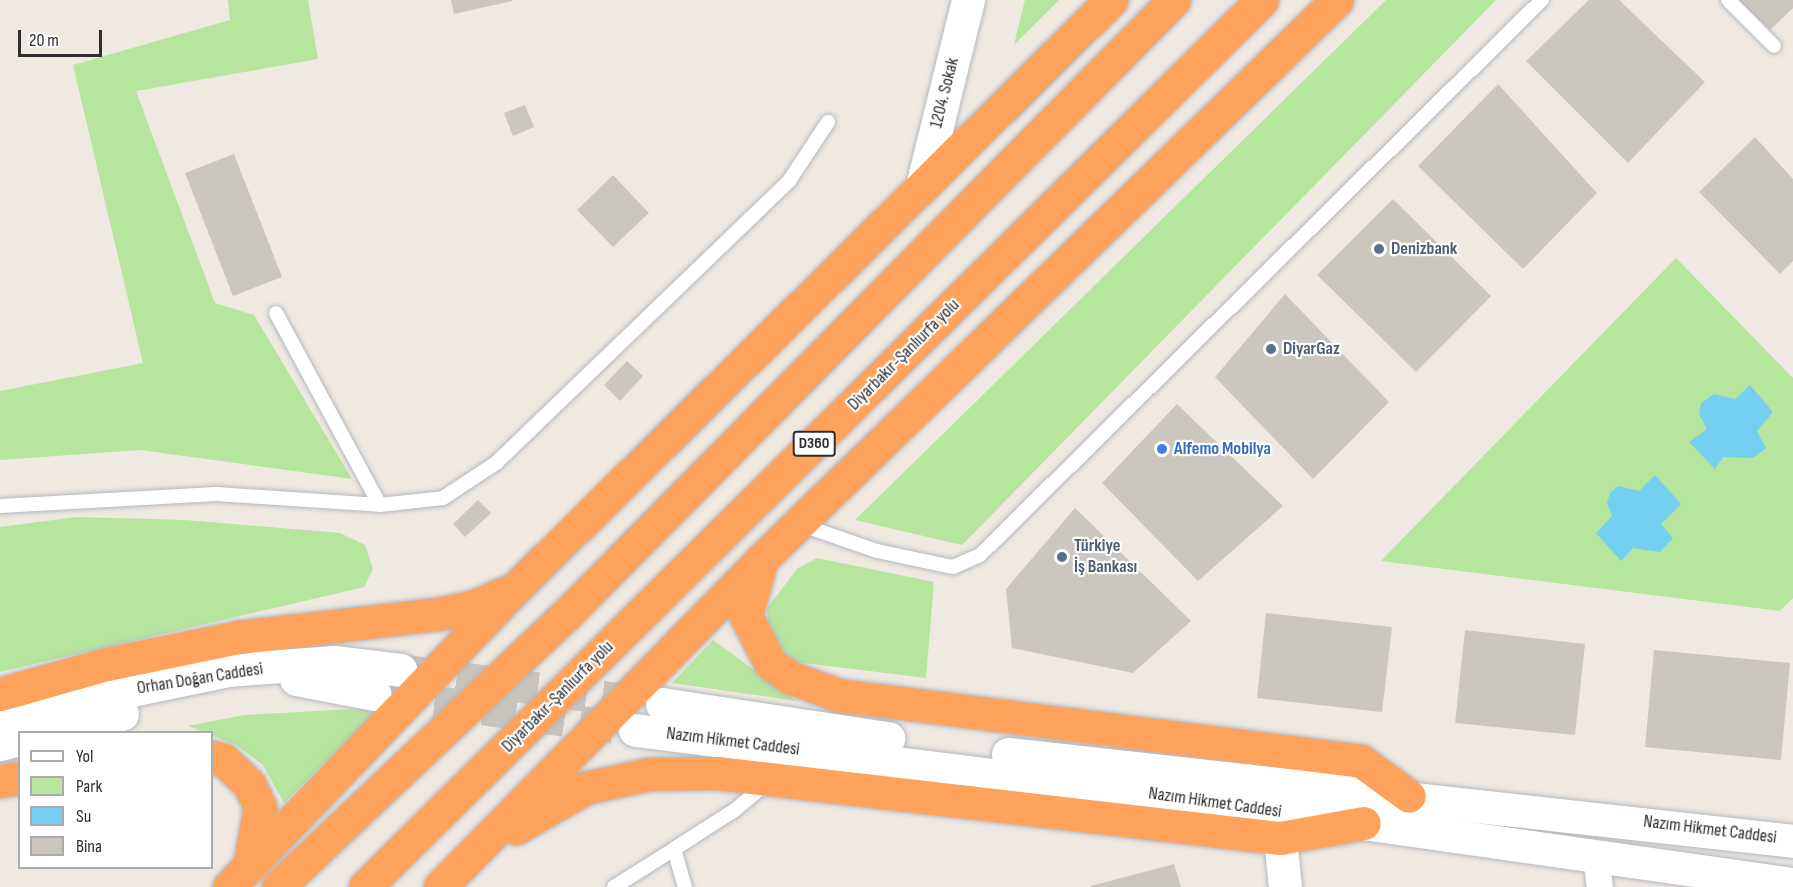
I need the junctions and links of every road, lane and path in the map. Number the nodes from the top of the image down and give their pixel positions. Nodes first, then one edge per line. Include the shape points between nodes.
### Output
1 (968, 0) edge
2 (1111, 0) edge
3 (1174, 0) edge
4 (1262, 0) edge
5 (1337, 0) edge
6 (1542, 0) edge
7 (1728, 0) edge
8 (1774, 46) dead end
9 (828, 122) dead end
10 (922, 186) junction
11 (276, 313) dead end
12 (380, 505) junction
13 (0, 506) edge
14 (799, 524) junction
15 (761, 560) junction
16 (518, 586) junction
17 (401, 670) tunnel mouth
18 (0, 694) edge
19 (375, 694) tunnel mouth
20 (662, 704) tunnel mouth
21 (0, 717) edge
22 (635, 730) tunnel mouth
23 (49, 731) edge
24 (18, 740) edge
25 (0, 744) edge
26 (213, 757) edge
27 (18, 778) edge
28 (770, 780) junction
29 (0, 781) edge
30 (1409, 796) junction
31 (1364, 823) junction
32 (1280, 838) junction
33 (1793, 841) edge
34 (674, 849) junction
35 (1598, 872) edge
36 (239, 877) edge
37 (1793, 884) edge
38 (445, 885) edge
39 (278, 887) edge
40 (365, 887) edge
41 (614, 887) edge
42 (685, 887) edge
43 (1285, 887) edge

1 - 10 main road, 1204. Sokak
2 - 10 highway
3 - 39 highway via 565,616
4 - 40 highway, Diyarbakır-Şanlıurfa yolu / D360
5 - 14 highway
6 - 14 lane via 980,555 953,567 877,551
7 - 8 lane
9 - 12 lane via 789,181 496,463 443,498
10 - 16 highway
11 - 12 lane
12 - 13 lane via 216,494
14 - 15 highway
15 - 30 highway via 747,616 770,663 789,677 838,695 1361,761
15 - 38 highway
16 - 18 highway via 473,608 239,637 107,664
16 - 36 highway
17 - 21 main road, Orhan Doğan Caddesi via 334,662 228,670
19 - 23 main road, Orhan Doğan Caddesi via 304,677 209,692
20 - 30 main road, Nazım Hikmet Caddesi via 949,748
22 - 31 main road, Nazım Hikmet Caddesi
24 - 25 main road
26 - 36 highway via 224,760 249,784 260,807
27 - 29 highway
28 - 32 highway
28 - 34 lane via 735,810
28 - 38 highway via 717,773 649,774 585,788 533,816
30 - 33 main road, Nazım Hikmet Caddesi
31 - 32 highway
31 - 35 main road, Nazım Hikmet Caddesi
32 - 43 main road
34 - 41 lane
34 - 42 lane
35 - 37 main road, Nazım Hikmet Caddesi

